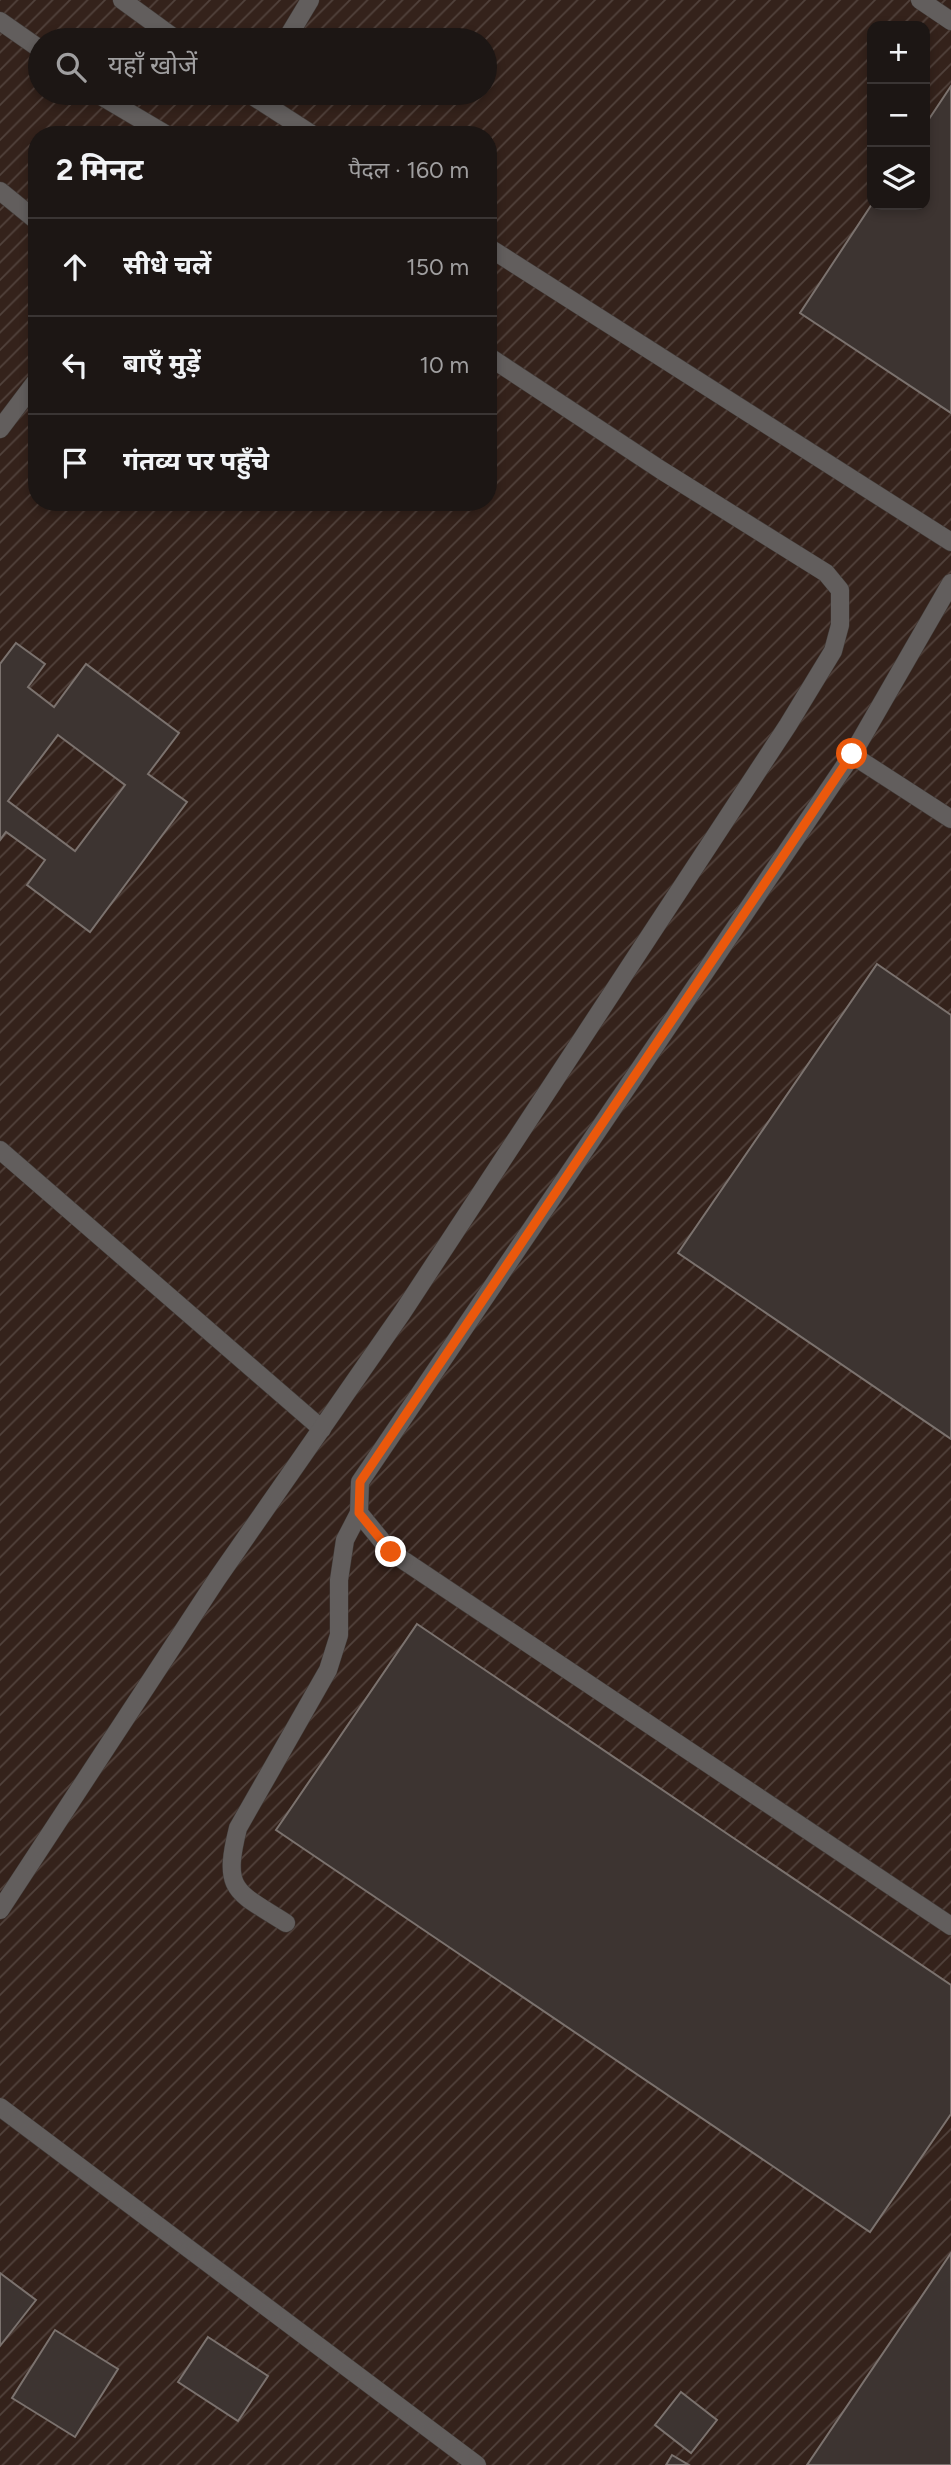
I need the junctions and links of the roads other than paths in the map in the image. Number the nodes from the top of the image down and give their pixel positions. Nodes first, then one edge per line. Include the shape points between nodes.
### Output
1 (122, 0) edge
2 (310, 0) edge
3 (920, 0) edge
4 (0, 21) edge
5 (951, 21) edge
6 (160, 28) edge
7 (293, 28) edge
8 (28, 41) edge
9 (116, 105) edge
10 (268, 105) edge
11 (152, 126) edge
12 (300, 126) edge
13 (0, 191) edge
14 (28, 214) edge
15 (497, 253) edge
16 (497, 362) edge
17 (28, 392) edge
18 (0, 429) edge
19 (951, 542) edge
20 (951, 583) edge
21 (852, 754) junction
22 (951, 820) edge
23 (0, 1150) edge
24 (322, 1429) junction
25 (359, 1513) junction
26 (0, 1910) edge
27 (286, 1923) dead end
28 (951, 1927) edge
29 (0, 2107) edge
30 (477, 2465) edge

1 - 6 street
2 - 7 street
3 - 5 street
4 - 8 street
9 - 11 street
10 - 12 street
13 - 14 street
15 - 19 street
16 - 24 street via 826,573 839,590 839,625 833,651 794,714
17 - 18 street
20 - 21 street
21 - 22 street
21 - 25 street via 360,1482
23 - 24 street
24 - 26 street
25 - 27 street via 345,1540 339,1635 328,1670 238,1828 232,1854 232,1876 239,1893
25 - 28 street via 391,1552
29 - 30 street

